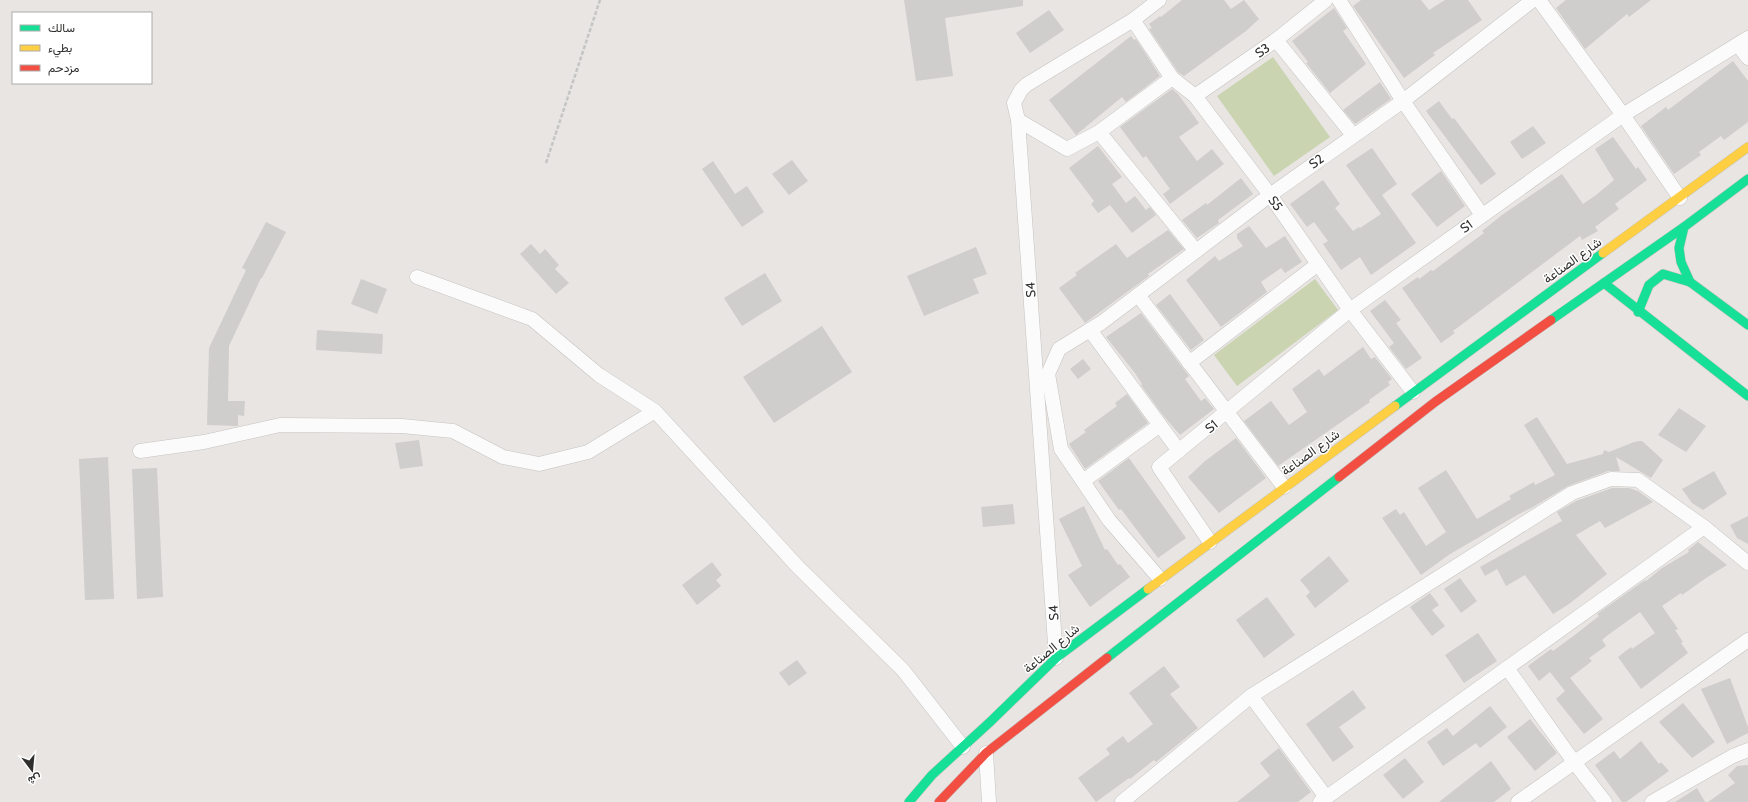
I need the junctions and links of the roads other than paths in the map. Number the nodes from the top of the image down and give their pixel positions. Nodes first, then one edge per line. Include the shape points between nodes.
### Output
1 (1159, 0) edge
2 (1326, 0) edge
3 (1339, 0) edge
4 (1533, 0) edge
5 (1538, 0) edge
6 (1133, 20) junction
7 (1276, 40) junction
8 (1743, 41) edge
9 (1748, 58) edge
10 (1172, 78) junction
11 (1195, 96) junction
12 (1403, 101) junction
13 (1623, 115) junction
14 (1018, 120) junction
15 (1099, 132) junction
16 (1352, 135) junction
17 (1748, 147) edge
18 (1748, 179) edge
19 (1270, 195) junction
20 (1680, 198) junction
21 (1482, 215) junction
22 (1684, 227) junction
23 (1196, 251) junction
24 (1318, 264) junction
25 (417, 277) dead end
26 (1690, 282) junction
27 (1604, 283) junction
28 (1138, 295) junction
29 (1350, 310) junction
30 (1638, 312) junction
31 (1748, 325) edge
32 (1095, 327) junction
33 (1189, 363) junction
34 (1413, 392) junction
35 (1748, 396) edge
36 (655, 411) junction
37 (1227, 413) junction
38 (1160, 425) junction
39 (140, 451) dead end
40 (1179, 451) junction
41 (1083, 481) junction
42 (1284, 487) junction
43 (1704, 526) junction
44 (1210, 542) junction
45 (1748, 564) edge
46 (1160, 579) junction
47 (1748, 640) edge
48 (1056, 658) junction
49 (1507, 668) junction
50 (1251, 696) junction
51 (962, 747) junction
52 (1748, 750) edge
53 (986, 753) junction
54 (1574, 762) junction
55 (1323, 800) edge
56 (909, 802) edge
57 (939, 802) edge
58 (989, 802) edge
59 (1122, 802) edge
60 (1518, 802) edge
61 (1605, 802) edge
62 (1652, 802) edge

1 - 6 street, S4
2 - 7 street, S3
3 - 12 street
4 - 12 street, S2
5 - 13 street
6 - 10 street, S5
6 - 14 street, S4 via 1026,85 1014,103
7 - 11 street, S3
7 - 16 street
8 - 9 street
8 - 13 street, S1
10 - 11 street, S5
10 - 15 street
11 - 19 street, S5
12 - 16 street, S2
12 - 21 street
13 - 20 street
13 - 21 street, S1
14 - 15 street via 1067,149
14 - 48 street, S4
15 - 23 street
16 - 19 street, S2
17 - 20 main road, شارع الصناعة
18 - 22 main road
19 - 23 street, S2
19 - 24 street, S5
20 - 34 main road, شارع الصناعة
21 - 29 street, S1
22 - 26 main road via 1679,248 1681,262
22 - 27 main road
23 - 28 street, S2
24 - 29 street, S5
24 - 33 street
25 - 36 street via 532,319 599,375
26 - 30 main road via 1663,274 1649,285
26 - 31 main road
27 - 30 main road
27 - 53 main road via 1435,402
28 - 32 street, S2
28 - 33 street
29 - 34 street, S5
29 - 37 street, S1
30 - 35 main road
32 - 38 street
32 - 41 street, S2 via 1059,348 1048,374 1061,449
33 - 37 street
34 - 42 main road, شارع الصناعة
36 - 39 street via 588,452 539,464 503,457 453,432 402,426 280,425 204,442
36 - 51 street via 798,567 904,670
37 - 40 street, S1
37 - 42 street
38 - 40 street
38 - 41 street
40 - 44 street, S1 via 1159,467
41 - 46 street, S2 via 1109,520
42 - 44 main road, شارع الصناعة
43 - 45 street
43 - 49 street
43 - 50 street via 1638,480 1611,479 1572,493
44 - 46 main road, شارع الصناعة
46 - 48 main road, شارع الصناعة
47 - 54 street
48 - 51 main road, شارع الصناعة
49 - 54 street
49 - 55 street
50 - 55 street
50 - 59 street
51 - 56 main road, شارع الصناعة via 932,775
52 - 62 street
53 - 57 main road
53 - 58 street
54 - 60 street
54 - 61 street

